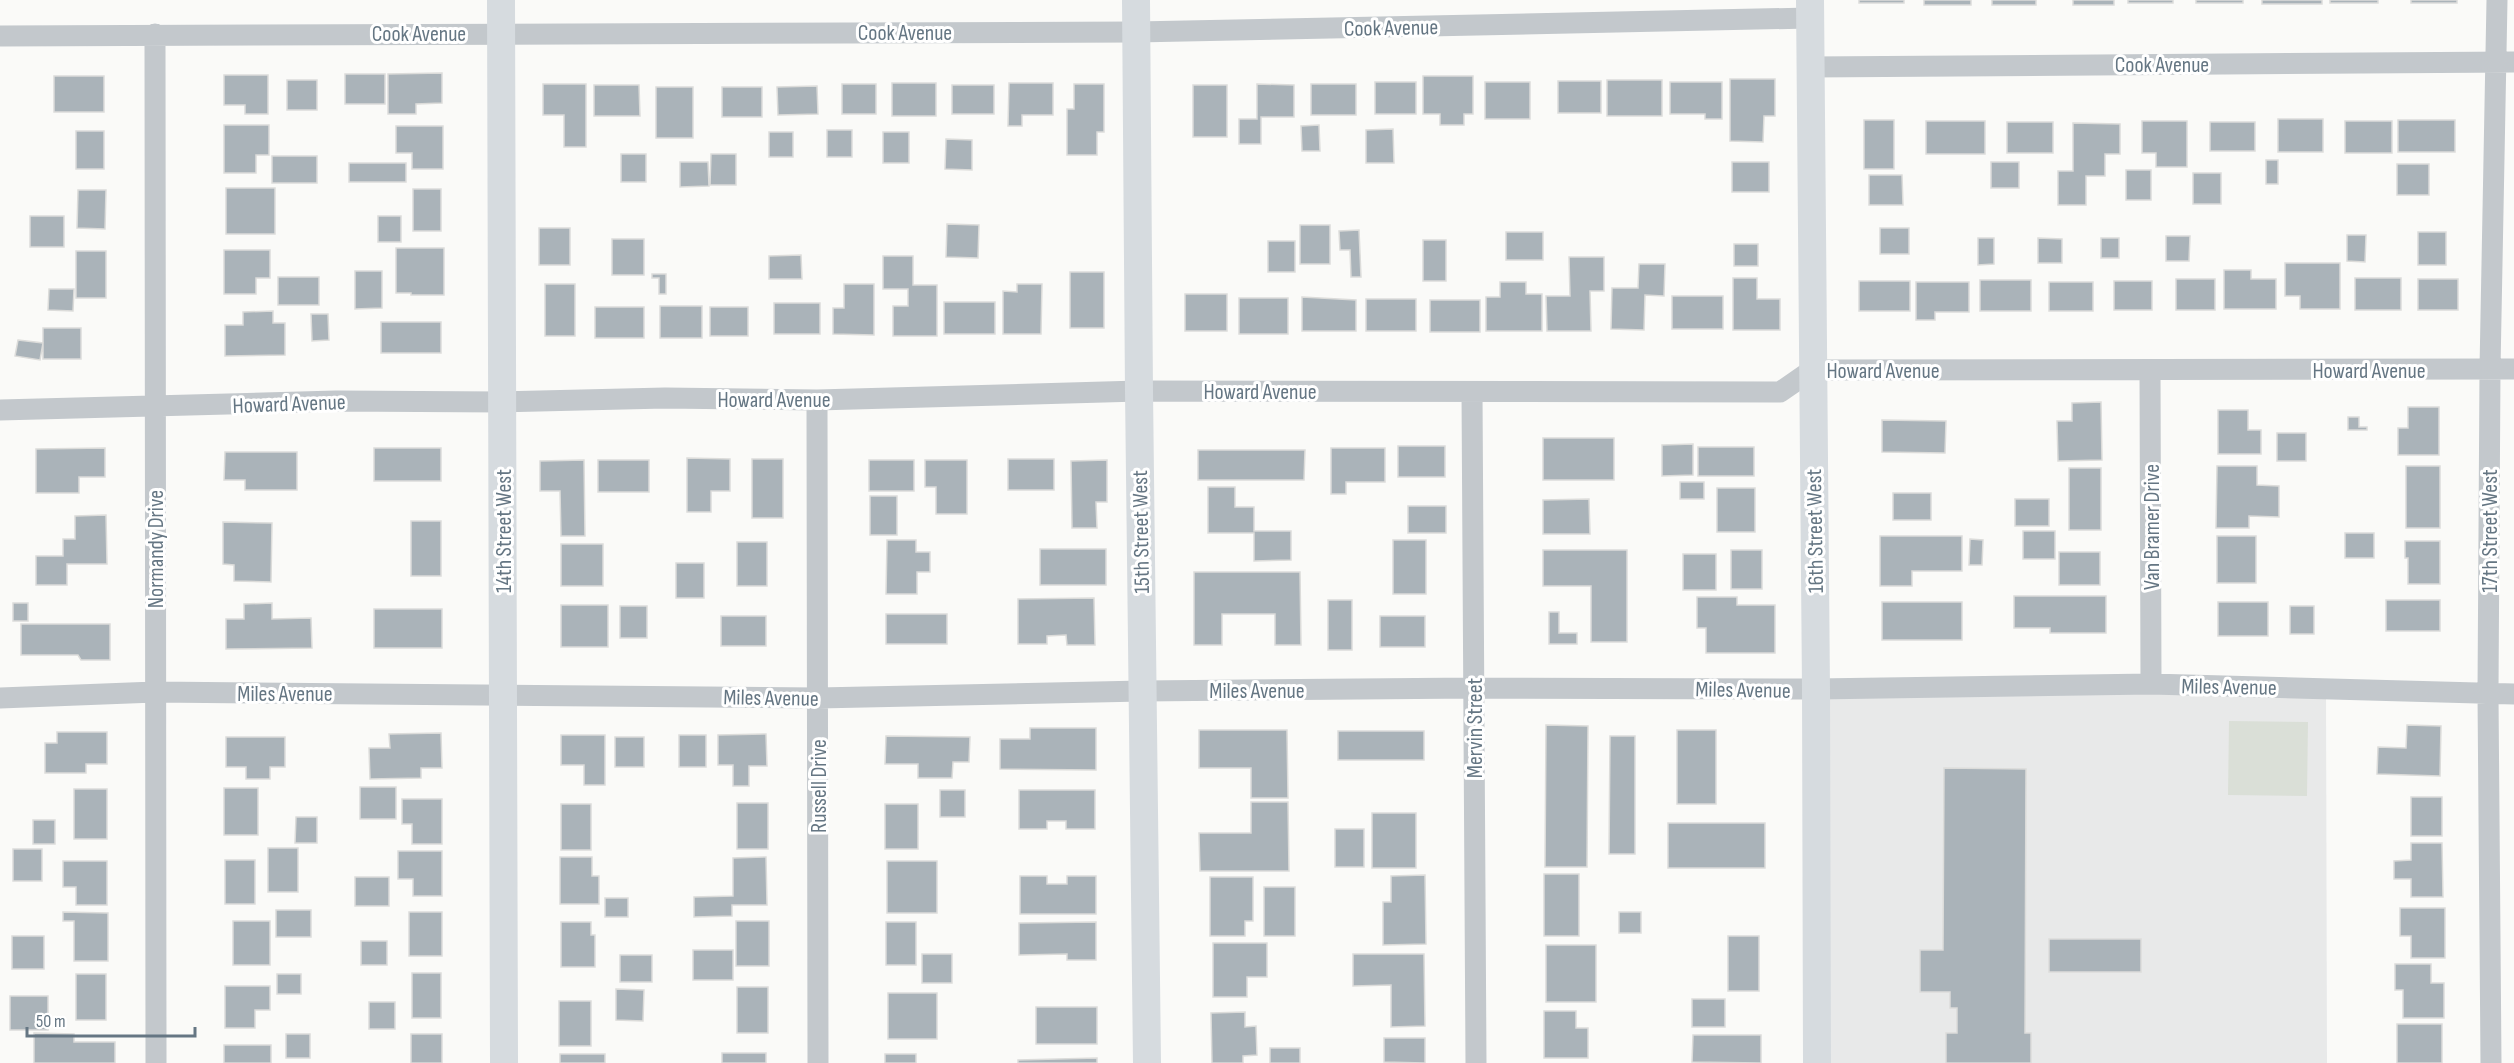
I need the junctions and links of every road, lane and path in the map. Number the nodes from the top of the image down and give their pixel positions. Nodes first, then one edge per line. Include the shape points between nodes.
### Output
1 (501, 0) edge
2 (1136, 0) edge
3 (2497, 0) edge
4 (1810, 9) edge
5 (1136, 32) junction
6 (502, 33) junction
7 (155, 34) junction
8 (0, 36) edge
9 (2505, 62) edge
10 (1810, 67) junction
11 (2490, 369) junction
12 (2514, 369) edge
13 (1812, 370) junction
14 (2150, 370) junction
15 (1138, 391) junction
16 (1472, 392) junction
17 (817, 400) junction
18 (502, 402) junction
19 (155, 408) junction
20 (0, 410) edge
21 (2151, 684) junction
22 (1474, 688) junction
23 (1816, 689) junction
24 (1142, 691) junction
25 (155, 692) junction
26 (2488, 694) junction
27 (2514, 694) edge
28 (504, 696) junction
29 (0, 698) edge
30 (818, 698) junction
31 (156, 1063) edge
32 (504, 1063) edge
33 (818, 1063) edge
34 (1147, 1063) edge
35 (1476, 1063) edge
36 (1817, 1063) edge
37 (2491, 1063) edge

1 - 6 street, 14th Street West
2 - 5 street, 15th Street West
3 - 9 street, 17th Street West
4 - 5 street, Cook Avenue
4 - 10 street, 16th Street West
5 - 6 street, Cook Avenue
5 - 15 street, 15th Street West
6 - 7 street, Cook Avenue
6 - 18 street, 14th Street West
7 - 8 street, Cook Avenue
7 - 19 street, Normandy Drive
9 - 10 street, Cook Avenue
9 - 11 street, 17th Street West
10 - 13 street, 16th Street West
11 - 12 street, Howard Avenue
11 - 14 street, Howard Avenue
11 - 26 street, 17th Street West
13 - 14 street, Howard Avenue
13 - 16 street, Howard Avenue via 1780,392
13 - 23 street, 16th Street West
14 - 21 street, Van Bramer Drive
15 - 16 street, Howard Avenue
15 - 17 street, Howard Avenue
15 - 24 street, 15th Street West
16 - 22 street, Mervin Street
17 - 18 street, Howard Avenue
17 - 30 street, Russell Drive
18 - 19 street, Howard Avenue via 336,401
18 - 28 street, 14th Street West
19 - 20 street, Howard Avenue
19 - 25 street, Normandy Drive
21 - 23 street, Miles Avenue
21 - 26 street, Miles Avenue
22 - 23 street, Miles Avenue
22 - 24 street, Miles Avenue
22 - 35 street, Mervin Street
23 - 36 street, 16th Street West
24 - 30 street, Miles Avenue
24 - 34 street, 15th Street West
25 - 28 street, Miles Avenue
25 - 29 street, Miles Avenue
25 - 31 street, Normandy Drive
26 - 27 street, Miles Avenue
26 - 37 street, 17th Street West
28 - 30 street, Miles Avenue
28 - 32 street, 14th Street West
30 - 33 street, Russell Drive

